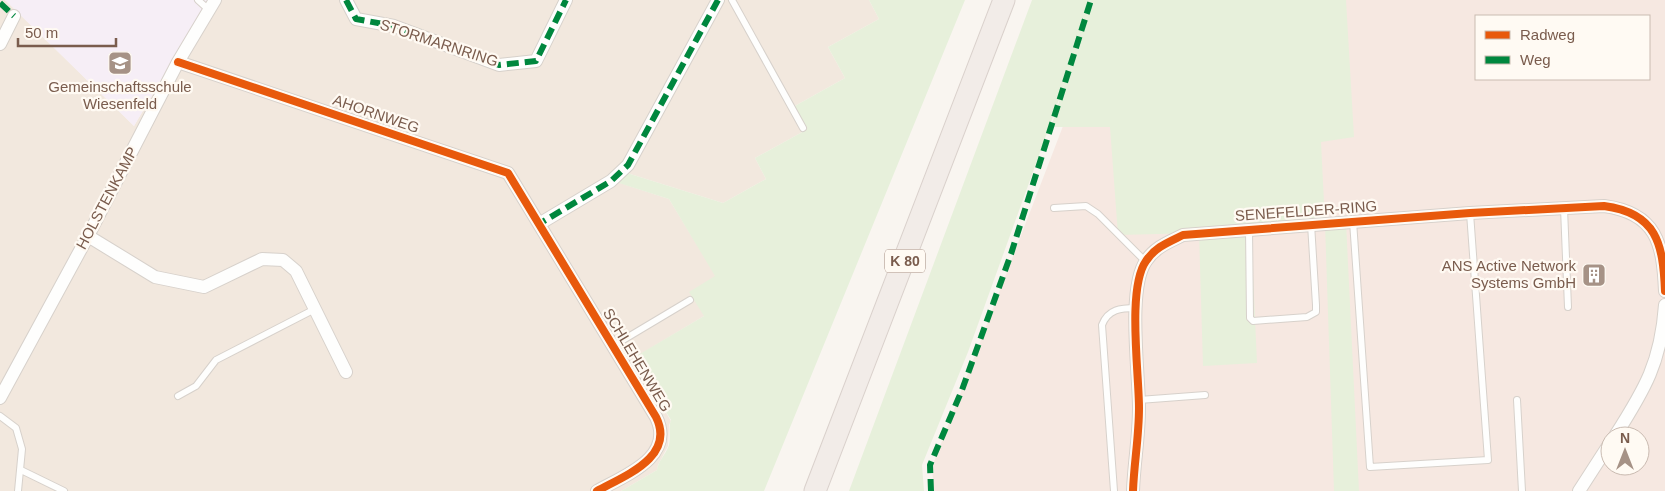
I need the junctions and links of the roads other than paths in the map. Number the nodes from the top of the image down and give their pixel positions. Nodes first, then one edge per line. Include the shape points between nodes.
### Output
1 (198, 0) edge
2 (346, 0) edge
3 (566, 0) edge
4 (718, 0) edge
5 (732, 0) edge
6 (1004, 0) edge
7 (212, 5) edge
8 (14, 16) dead end
9 (0, 44) edge
10 (178, 62) junction
11 (803, 128) dead end
12 (1564, 206) junction
13 (1054, 208) dead end
14 (1470, 213) junction
15 (1352, 221) junction
16 (540, 224) junction
17 (1311, 224) junction
18 (1249, 229) junction
19 (88, 236) junction
20 (1145, 261) junction
21 (1665, 276) edge
22 (1665, 291) edge
23 (690, 300) dead end
24 (1665, 305) edge
25 (1568, 306) dead end
26 (1136, 308) junction
27 (315, 309) junction
28 (613, 346) junction
29 (346, 372) dead end
30 (1205, 394) dead end
31 (178, 396) dead end
32 (0, 398) edge
33 (1139, 400) junction
34 (1517, 400) dead end
35 (0, 416) edge
36 (1620, 426) edge
37 (833, 446) junction
38 (1600, 458) edge
39 (21, 470) junction
40 (18, 491) edge
41 (64, 491) edge
42 (597, 491) edge
43 (816, 491) edge
44 (832, 491) edge
45 (1114, 491) edge
46 (1133, 491) edge
47 (1522, 491) edge
48 (1579, 491) edge

1 - 7 lane
2 - 3 street, STORMARNRING via 356,18 394,26 499,65 536,61
4 - 16 street via 628,165 610,181
5 - 11 lane
6 - 37 highway, K 80
7 - 10 street, HOLSTENKAMP
8 - 9 street
10 - 16 street, AHORNWEG via 508,173
10 - 19 street, HOLSTENKAMP
12 - 14 street, SENEFELDER-RING
12 - 21 street, SENEFELDER-RING via 1624,208 1640,217 1654,233 1661,249
12 - 25 lane
13 - 20 lane via 1086,206
14 - 15 street, SENEFELDER-RING
14 - 15 lane via 1488,460 1370,467
15 - 17 street, SENEFELDER-RING
16 - 28 street, SCHLEHENWEG
17 - 18 street, SENEFELDER-RING
17 - 18 lane via 1316,312 1307,318 1253,321 1250,318
18 - 20 street, SENEFELDER-RING via 1183,235 1162,245
19 - 27 street via 155,276 204,286 262,259 283,260 296,271
19 - 32 street, HOLSTENKAMP
20 - 26 street via 1138,281
21 - 22 street, SENEFELDER-RING
23 - 28 lane
24 - 36 street via 1663,335 1650,377
26 - 33 street
26 - 45 lane via 1113,311 1105,317 1102,325
27 - 29 street
27 - 31 lane via 216,360 196,386
28 - 42 street, SCHLEHENWEG via 658,420 660,439 650,460
30 - 33 lane
33 - 46 street via 1138,454
34 - 47 lane
35 - 39 lane via 16,428 22,449
37 - 43 highway, K 80
37 - 44 highway
38 - 48 street
39 - 40 lane
39 - 41 lane

